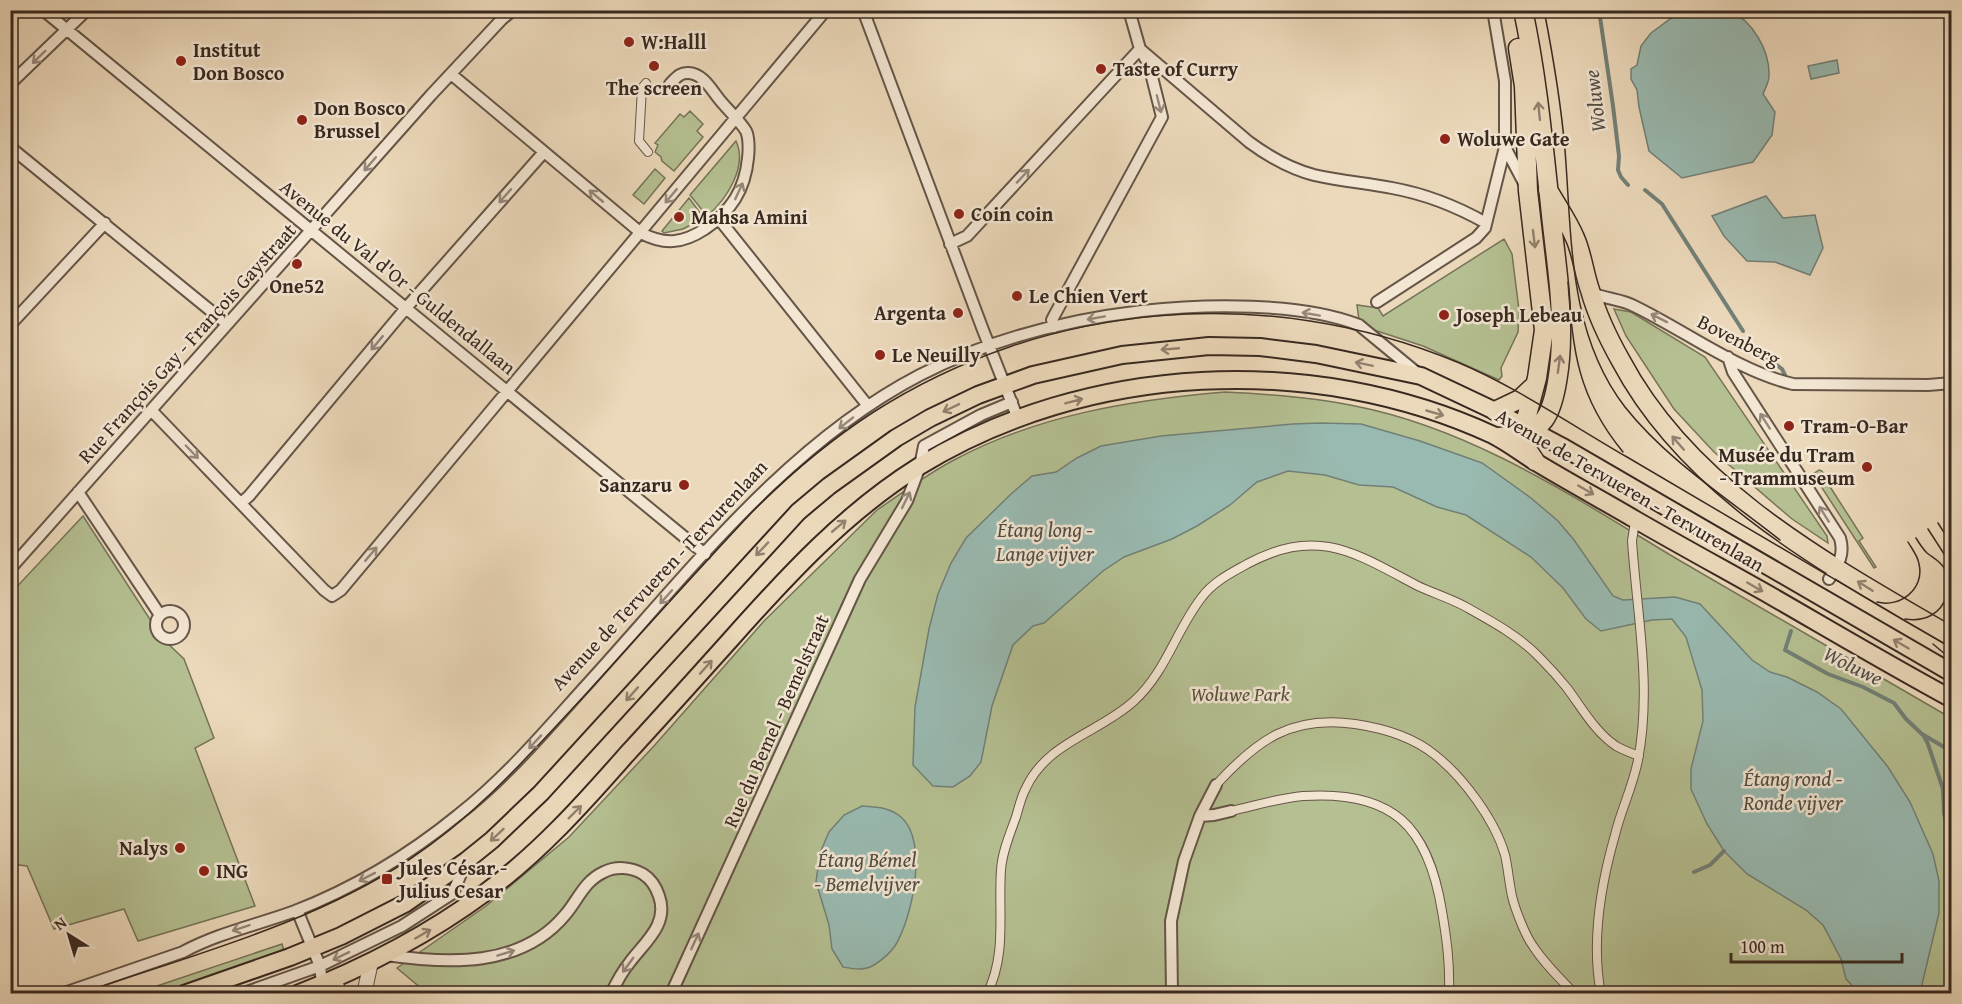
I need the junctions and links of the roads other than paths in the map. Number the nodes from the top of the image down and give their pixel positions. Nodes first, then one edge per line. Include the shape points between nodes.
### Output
1 (43, 10) edge
2 (87, 10) edge
3 (513, 10) edge
4 (826, 10) edge
5 (863, 10) edge
6 (1129, 10) edge
7 (1493, 10) edge
8 (1511, 10) edge
9 (1523, 10) edge
10 (67, 30) junction
11 (1140, 49) junction
12 (451, 74) junction
13 (646, 83) dead end
14 (10, 84) edge
15 (670, 84) dead end
16 (735, 118) junction
17 (10, 147) edge
18 (1505, 147) junction
19 (544, 152) junction
20 (648, 152) dead end
21 (1548, 190) junction
22 (1528, 191) junction
23 (719, 219) junction
24 (105, 223) junction
25 (1486, 223) junction
26 (311, 230) junction
27 (640, 233) junction
28 (950, 244) junction
29 (1590, 292) junction
30 (1377, 302) dead end
31 (406, 308) junction
32 (227, 324) junction
33 (10, 325) edge
34 (1054, 327) junction
35 (989, 346) junction
36 (1728, 357) junction
37 (1421, 376) junction
38 (1952, 383) edge
39 (1535, 385) junction
40 (1005, 386) junction
41 (507, 390) junction
42 (1011, 402) junction
43 (868, 406) junction
44 (151, 410) junction
45 (1496, 411) junction
46 (1018, 419) junction
47 (1526, 430) junction
48 (1499, 437) junction
49 (1535, 461) junction
50 (920, 466) junction
51 (78, 492) junction
52 (241, 503) junction
53 (1634, 528) dead end
54 (705, 554) junction
55 (10, 569) edge
56 (1833, 574) junction
57 (160, 615) dead end
58 (1952, 637) edge
59 (1952, 673) edge
60 (1952, 699) edge
61 (1639, 756) junction
62 (1216, 785) joint
63 (1231, 811) joint
64 (1200, 816) junction
65 (466, 861) junction
66 (297, 910) junction
67 (313, 948) junction
68 (379, 959) junction
69 (320, 966) junction
70 (331, 988) edge
71 (61, 993) edge
72 (183, 993) edge
73 (241, 993) edge
74 (297, 993) edge
75 (364, 993) edge
76 (611, 993) edge
77 (671, 993) edge
78 (987, 993) edge
79 (1172, 993) edge
80 (1449, 993) edge
81 (1575, 993) edge
82 (1601, 993) edge

1 - 10 street, Avenue du Val d'Or - Guldendallaan
2 - 10 street
3 - 12 street, Rue François Gay - François Gaystraat
4 - 16 street
5 - 28 street
6 - 11 street
7 - 18 street via 1505,81
8 - 22 highway via 1524,86
21 -> 9 highway via 1535,74
10 -> 14 street
10 - 26 street, Avenue du Val d'Or - Guldendallaan
11 - 25 street via 1268,155 1313,175 1426,196 1463,209
28 -> 11 street via 967,236
11 -> 34 street via 1149,65 1162,117 1052,320
12 - 19 street
12 -> 26 street, Rue François Gay - François Gaystraat
13 - 20 street via 642,88 639,141
15 - 16 street via 681,74 703,78
23 -> 16 street via 732,206 747,171 746,131
16 -> 27 street
17 - 24 street
18 - 22 street
18 - 25 street
27 -> 19 street
19 -> 31 street
21 - 29 highway, Avenue de Tervueren - Tervurenlaan via 1576,240
47 -> 21 highway via 1543,422 1549,412 1561,349
22 -> 39 highway via 1544,330
23 - 27 street via 700,233 668,243
23 - 43 street
24 - 32 street
24 - 33 street
25 - 30 street via 1476,238
26 - 31 street, Avenue du Val d'Or - Guldendallaan
26 - 32 street, Rue François Gay - François Gaystraat
27 - 41 street
28 - 35 street
36 -> 29 street, Bovenberg via 1631,304
56 -> 29 highway, Avenue de Tervueren - Tervurenlaan via 1820,558 1720,483 1682,448 1634,384
31 - 41 street, Avenue du Val d'Or - Guldendallaan
31 -> 52 street
32 - 44 street, Rue François Gay - François Gaystraat
34 - 35 street, Avenue de Tervueren - Tervurenlaan
37 -> 34 street, Avenue de Tervueren - Tervurenlaan via 1359,325 1307,313 1191,307 1101,317
35 - 40 street
35 - 43 street, Avenue de Tervueren - Tervurenlaan via 922,374
36 - 38 street, Bovenberg via 1756,372 1793,384
56 -> 36 street via 1843,547 1839,538 1733,372
37 -> 40 main road, Avenue de Tervueren - Tervurenlaan via 1316,354 1209,346 1122,355 1033,375
37 - 45 main road, Avenue de Tervueren - Tervurenlaan
39 - 45 highway via 1520,399
39 - 47 highway
40 - 42 street
40 -> 65 main road, Avenue de Tervueren - Tervurenlaan via 954,406 896,438 798,512 540,793
52 -> 41 street via 332,596
41 - 54 street, Avenue du Val d'Or - Guldendallaan
42 - 46 street
42 - 50 street, Avenue de Tervueren - Tervurenlaan via 924,446
43 -> 54 street, Avenue de Tervueren - Tervurenlaan via 776,480
44 - 51 street, Rue François Gay - François Gaystraat
44 -> 52 street
45 - 47 main road, Avenue de Tervueren - Tervurenlaan
46 -> 48 main road, Avenue de Tervueren - Tervurenlaan via 1075,400 1121,391 1236,380 1359,391 1449,417
46 - 50 main road, Avenue de Tervueren - Tervurenlaan
47 - 48 highway
47 - 49 highway via 1527,449
59 -> 47 main road, Avenue de Tervueren - Tervurenlaan via 1632,486
48 - 49 main road, Avenue de Tervueren - Tervurenlaan
49 -> 60 main road, Avenue de Tervueren - Tervurenlaan
68 -> 50 main road, Avenue de Tervueren - Tervurenlaan via 488,891 534,853 809,554 855,513
77 -> 50 street, Rue du Bemel - Bemelstraat via 860,579 907,501
51 - 55 street, Rue François Gay - François Gaystraat
51 - 57 street
53 - 61 street via 1646,702
54 -> 66 street, Avenue de Tervueren - Tervurenlaan via 483,794 429,838 381,870
58 -> 56 highway, Avenue de Tervueren - Tervurenlaan
61 - 78 street via 1616,746 1600,733 1539,656 1511,633 1465,606 1367,558 1340,549 1316,544 1282,548 1242,567 1204,594 1164,664 1134,701 1054,752 1031,778 1001,867 999,959
61 - 82 street via 1615,833 1603,891 1598,946
62 - 64 street
62 - 81 street via 1246,754 1274,735 1317,722 1374,727 1434,754 1465,785 1491,822 1505,855 1512,898 1532,945
63 - 64 street
63 - 80 street via 1301,796 1334,796 1384,807 1408,825 1425,848 1438,886 1450,963
64 - 79 street via 1184,861 1171,921
65 - 67 main road, Avenue de Tervueren - Tervurenlaan via 406,903
65 -> 69 street, Avenue de Tervueren - Tervurenlaan via 453,893 402,926
66 - 67 street
66 -> 71 street, Avenue de Tervueren - Tervurenlaan
67 - 69 street
67 - 72 main road, Avenue de Tervueren - Tervurenlaan
68 - 70 main road, Avenue de Tervueren - Tervurenlaan
68 - 75 street
68 -> 76 street via 468,960 514,951 557,923 593,879 610,869 625,868 644,875 654,885 663,910 658,926
69 - 70 street
69 - 73 street, Avenue de Tervueren - Tervurenlaan
70 - 74 main road, Avenue de Tervueren - Tervurenlaan

